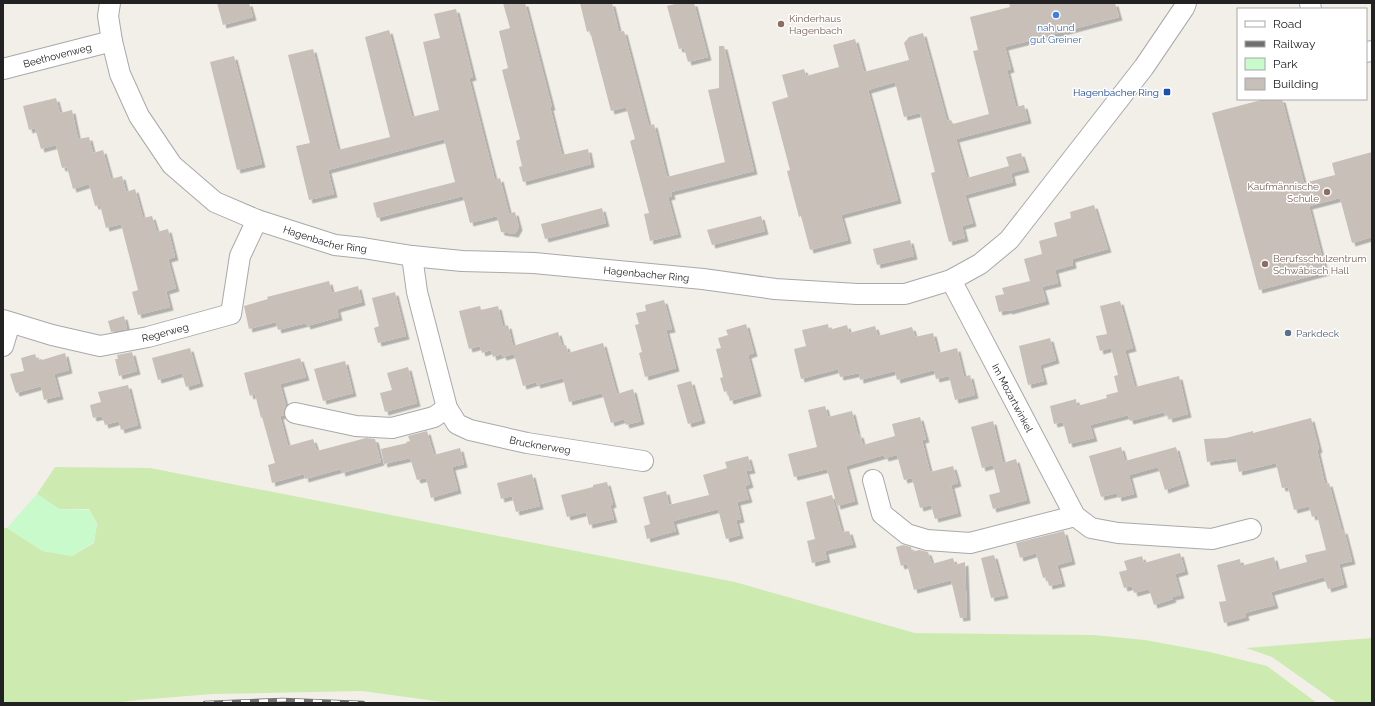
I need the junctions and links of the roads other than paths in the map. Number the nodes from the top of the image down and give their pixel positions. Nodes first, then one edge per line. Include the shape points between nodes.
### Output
1 (110, 3) edge
2 (1186, 3) edge
3 (112, 41) junction
4 (3, 69) edge
5 (257, 220) junction
6 (412, 256) junction
7 (951, 280) junction
8 (6, 322) edge
9 (3, 346) edge
10 (447, 408) junction
11 (295, 413) dead end
12 (643, 461) dead end
13 (872, 480) dead end
14 (1075, 516) junction
15 (1251, 529) dead end

1 - 3 street, Hagenbacher Ring via 108,16
2 - 7 street, Hagenbacher Ring via 1144,67 1009,240 980,264
3 - 4 street, Beethovenweg
3 - 5 street, Hagenbacher Ring via 120,74 139,116 172,165 215,202
5 - 6 street, Hagenbacher Ring via 335,245
5 - 8 street, Regerweg via 240,256 231,314 148,337 100,346
6 - 7 street, Hagenbacher Ring via 462,261 534,263 703,279 775,289 857,294 905,294
6 - 10 street, Brucknerweg via 417,292
7 - 14 street, Im Mozartwinkel
8 - 9 street
10 - 11 street via 434,416 392,428 356,426
10 - 12 street, Brucknerweg via 457,424 470,430 527,443
13 - 14 street via 882,514 907,534 927,540 970,543
14 - 15 street, Im Mozartwinkel via 1091,528 1126,533 1212,539

